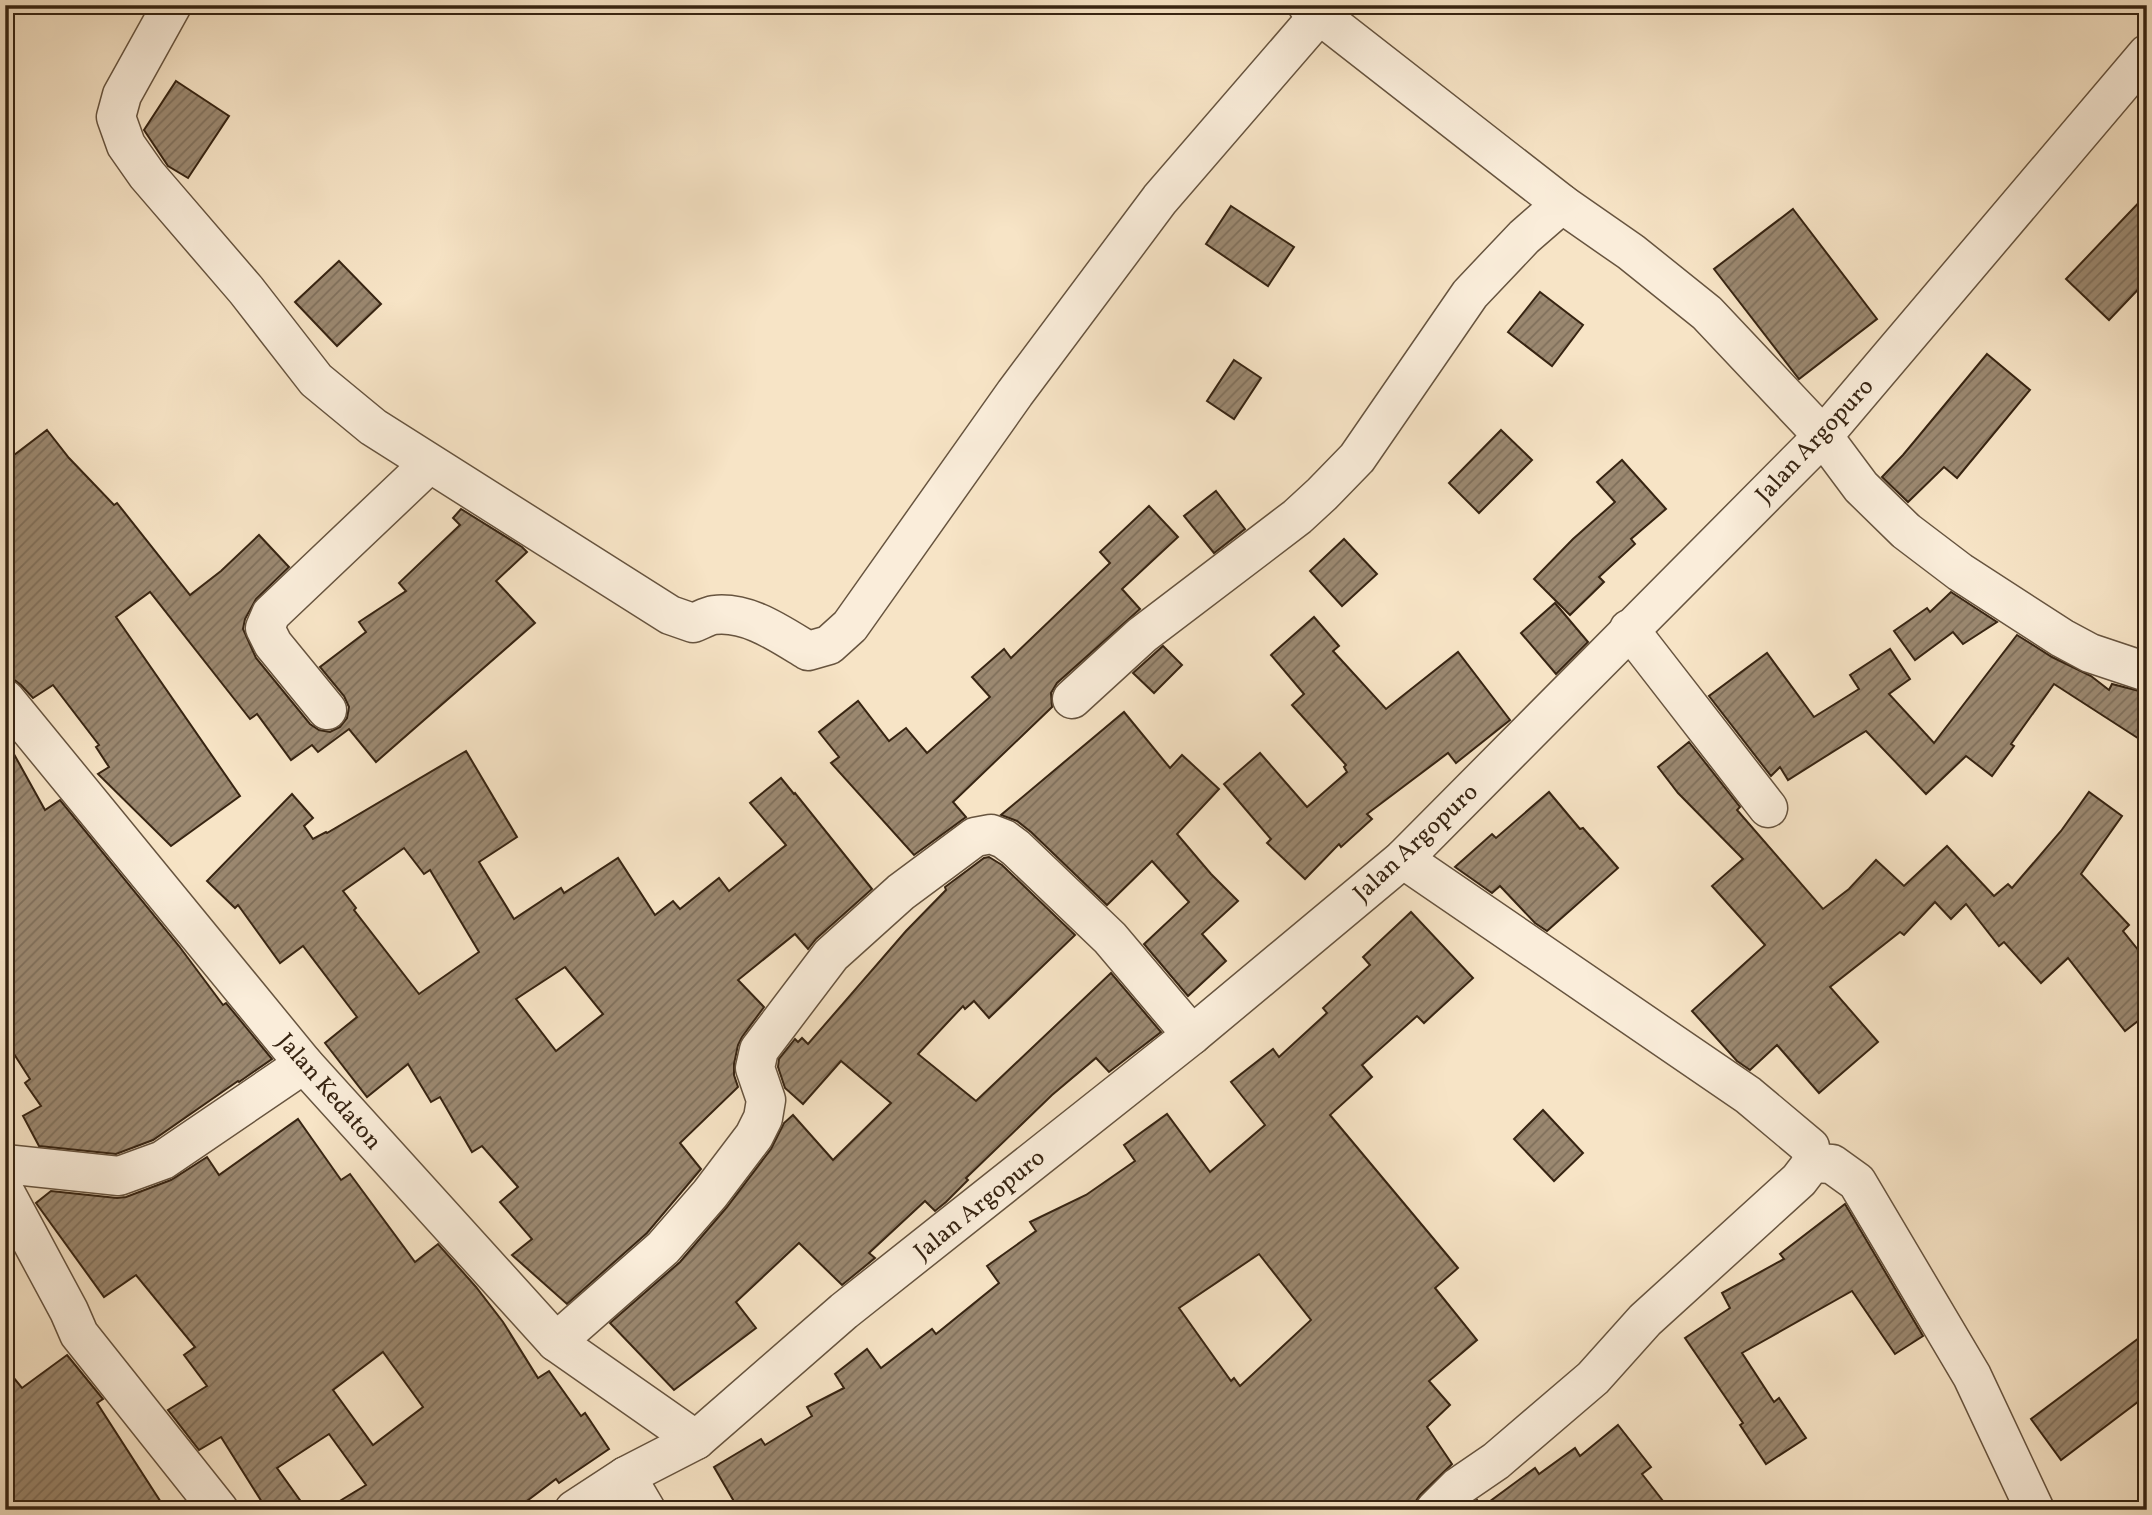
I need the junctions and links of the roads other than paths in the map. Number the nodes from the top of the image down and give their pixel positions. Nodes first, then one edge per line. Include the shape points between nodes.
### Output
1 (172, 5) edge
2 (1313, 10) edge
3 (2147, 54) edge
4 (1562, 204) junction
5 (1823, 436) junction
6 (429, 464) junction
7 (1629, 629) junction
8 (2147, 672) edge
9 (5, 699) edge
10 (1072, 699) dead end
11 (327, 710) dead end
12 (1768, 808) dead end
13 (1403, 859) junction
14 (1192, 1035) junction
15 (304, 1064) junction
16 (1812, 1163) junction
17 (5, 1164) edge
18 (5, 1192) edge
19 (556, 1342) junction
20 (696, 1440) junction
21 (626, 1476) junction
22 (219, 1510) edge
23 (574, 1510) edge
24 (646, 1510) edge
25 (1435, 1510) edge
26 (2035, 1510) edge

1 - 6 street via 122,95 116,117 125,145 316,380 373,427
2 - 4 street
2 - 6 street via 1160,200 850,625 829,645 808,651 740,616 712,615 693,623 670,615
3 - 5 street, Jalan Argopuro
4 - 5 street via 1707,313
4 - 10 street via 1470,294 1357,458 1322,494 1142,635
5 - 7 street, Jalan Argopuro
5 - 8 street via 1861,487 1906,531 1960,572 2090,653
6 - 11 street via 271,614 265,628
7 - 12 street
7 - 13 street, Jalan Argopuro
9 - 15 street, Jalan Kedaton
13 - 14 street, Jalan Argopuro
13 - 16 street via 1748,1095 1811,1147
14 - 19 street via 1110,938 1016,848 991,834 975,837 901,892 831,955 759,1051 755,1068 766,1100 754,1136 663,1248
14 - 20 street, Jalan Argopuro via 844,1311
15 - 17 street via 163,1160 119,1176
15 - 19 street, Jalan Kedaton
16 - 25 street via 1645,1320 1593,1378
16 - 26 street via 1832,1164 1857,1182 1972,1376
18 - 22 street via 79,1334
19 - 20 street, Jalan Kedaton
20 - 21 street, Jalan Argopuro
21 - 23 street, Jalan Argopuro
21 - 24 street

